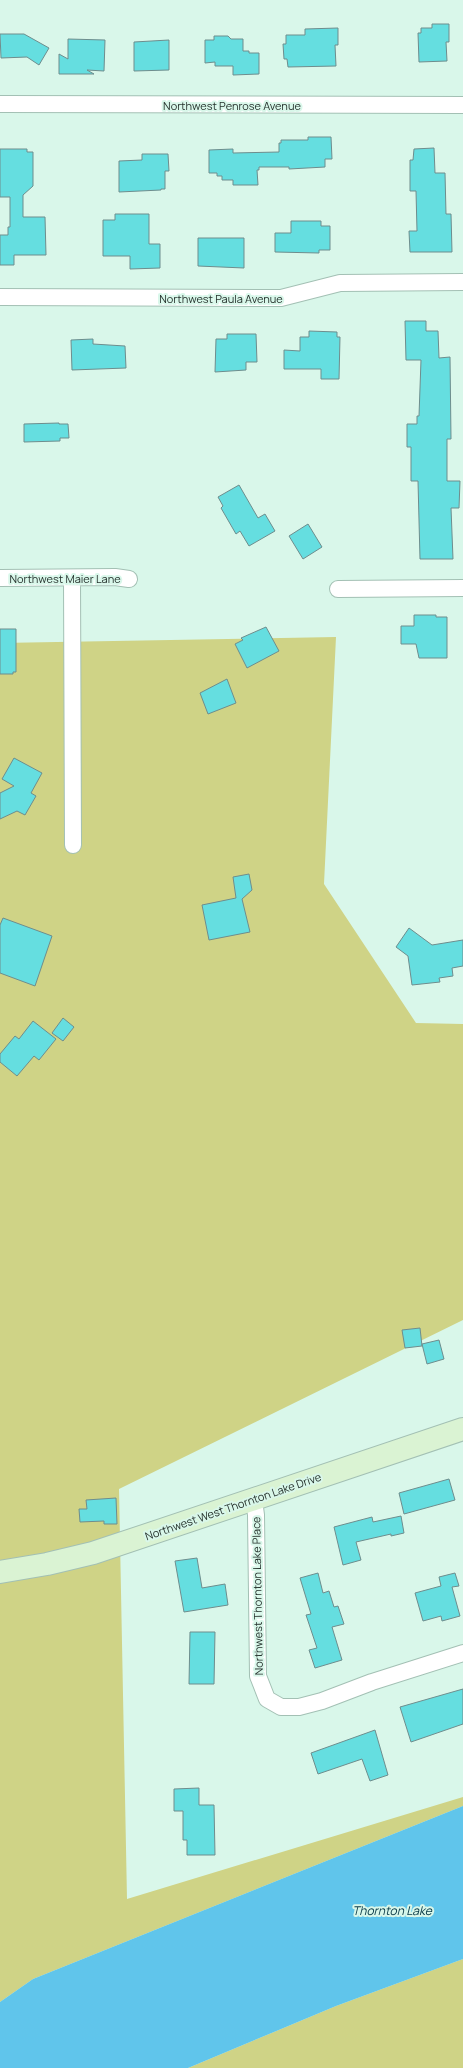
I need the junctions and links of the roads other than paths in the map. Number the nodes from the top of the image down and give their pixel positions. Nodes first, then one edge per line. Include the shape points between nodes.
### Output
1 (0, 104) edge
2 (463, 105) edge
3 (463, 282) edge
4 (0, 297) edge
5 (0, 578) edge
6 (72, 578) junction
7 (129, 579) dead end
8 (463, 588) edge
9 (338, 589) dead end
10 (73, 845) dead end
11 (463, 1429) edge
12 (254, 1500) junction
13 (0, 1572) edge
14 (463, 1653) edge

1 - 2 street, Northwest Penrose Avenue
3 - 4 street, Northwest Paula Avenue via 340,283 281,298
5 - 6 street, Northwest Maier Lane
6 - 7 street, Northwest Maier Lane
6 - 10 street
8 - 9 street
11 - 12 street, Northwest West Thornton Lake Drive
12 - 13 street, Northwest West Thornton Lake Drive via 92,1553
12 - 14 street, Northwest Thornton Lake Place via 258,1676 264,1695 273,1704 289,1708 310,1705

